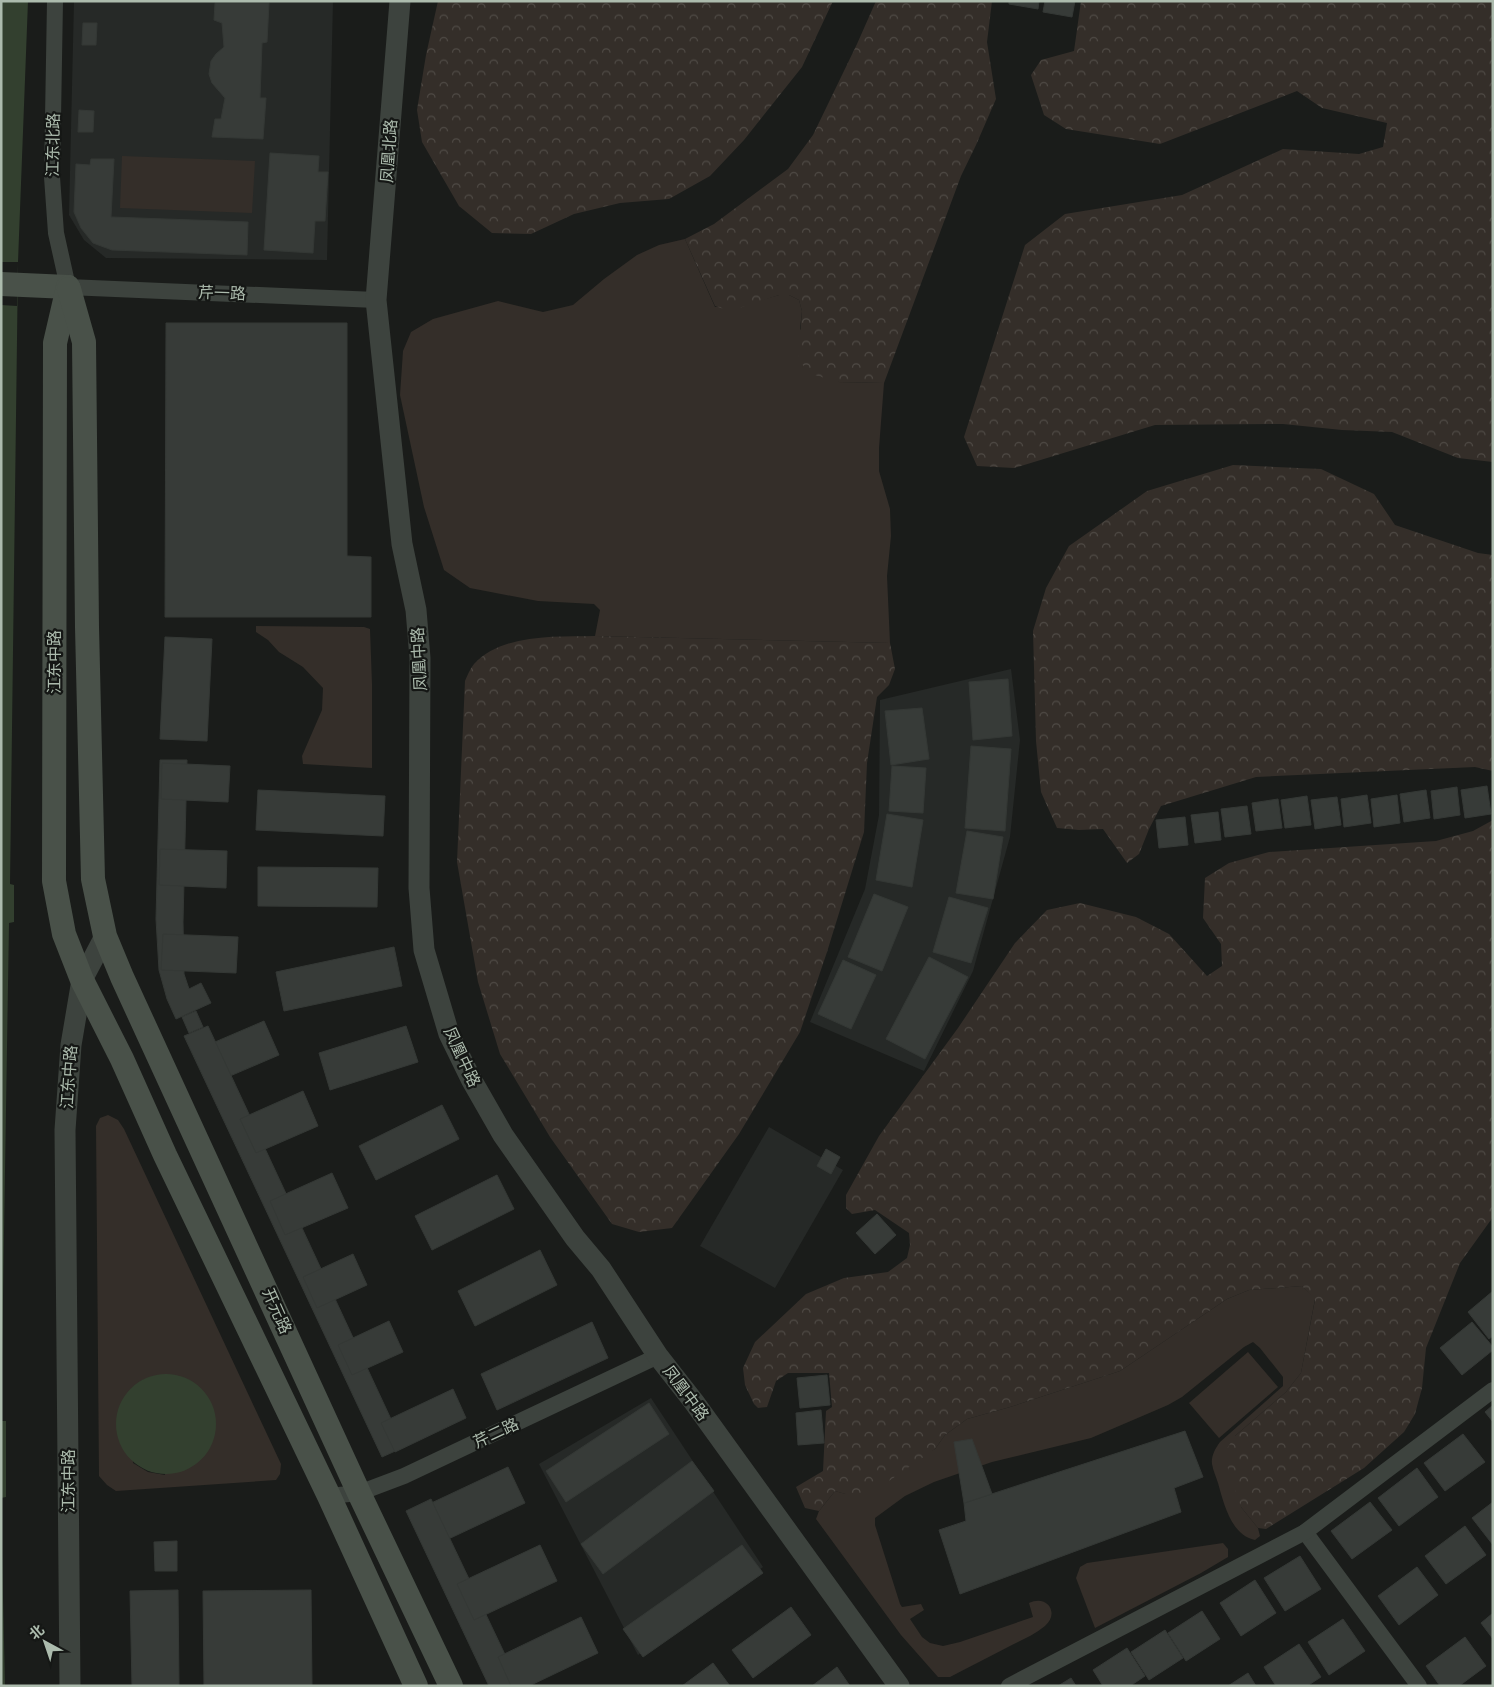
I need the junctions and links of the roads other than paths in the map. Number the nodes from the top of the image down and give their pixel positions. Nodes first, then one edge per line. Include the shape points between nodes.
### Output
1 (56, 1) edge
2 (400, 1) edge
3 (1, 284) edge
4 (68, 287) junction
5 (376, 300) junction
6 (105, 936) junction
7 (82, 980) junction
8 (658, 1356) junction
9 (1493, 1390) edge
10 (359, 1493) junction
11 (329, 1496) junction
12 (1305, 1532) junction
13 (70, 1686) edge
14 (416, 1686) edge
15 (451, 1686) edge
16 (899, 1686) edge
17 (1009, 1686) edge
18 (1419, 1686) edge

1 - 4 street, 江东北路 via 52,177 56,233
2 - 5 street, 凤凰北路
3 - 4 main road
4 - 5 street, 芹一路
4 - 6 main road, 江东中路 via 84,342 93,879
4 - 7 main road, 江东中路 via 55,343 54,881 64,934
5 - 8 street, 凤凰中路 via 402,544 416,610 420,658 419,844 437,957 450,1006 484,1081 515,1133 586,1234 601,1269
6 - 7 street
6 - 10 main road, 开元路
7 - 11 main road, 开元路
7 - 13 street, 江东中路 via 71,1045 65,1130
8 - 10 street, 芹二路 via 404,1476
8 - 16 street, 凤凰中路
9 - 12 street
10 - 11 street, 芹二路
10 - 15 main road, 开元路
11 - 14 main road, 开元路
12 - 17 street
12 - 18 street

